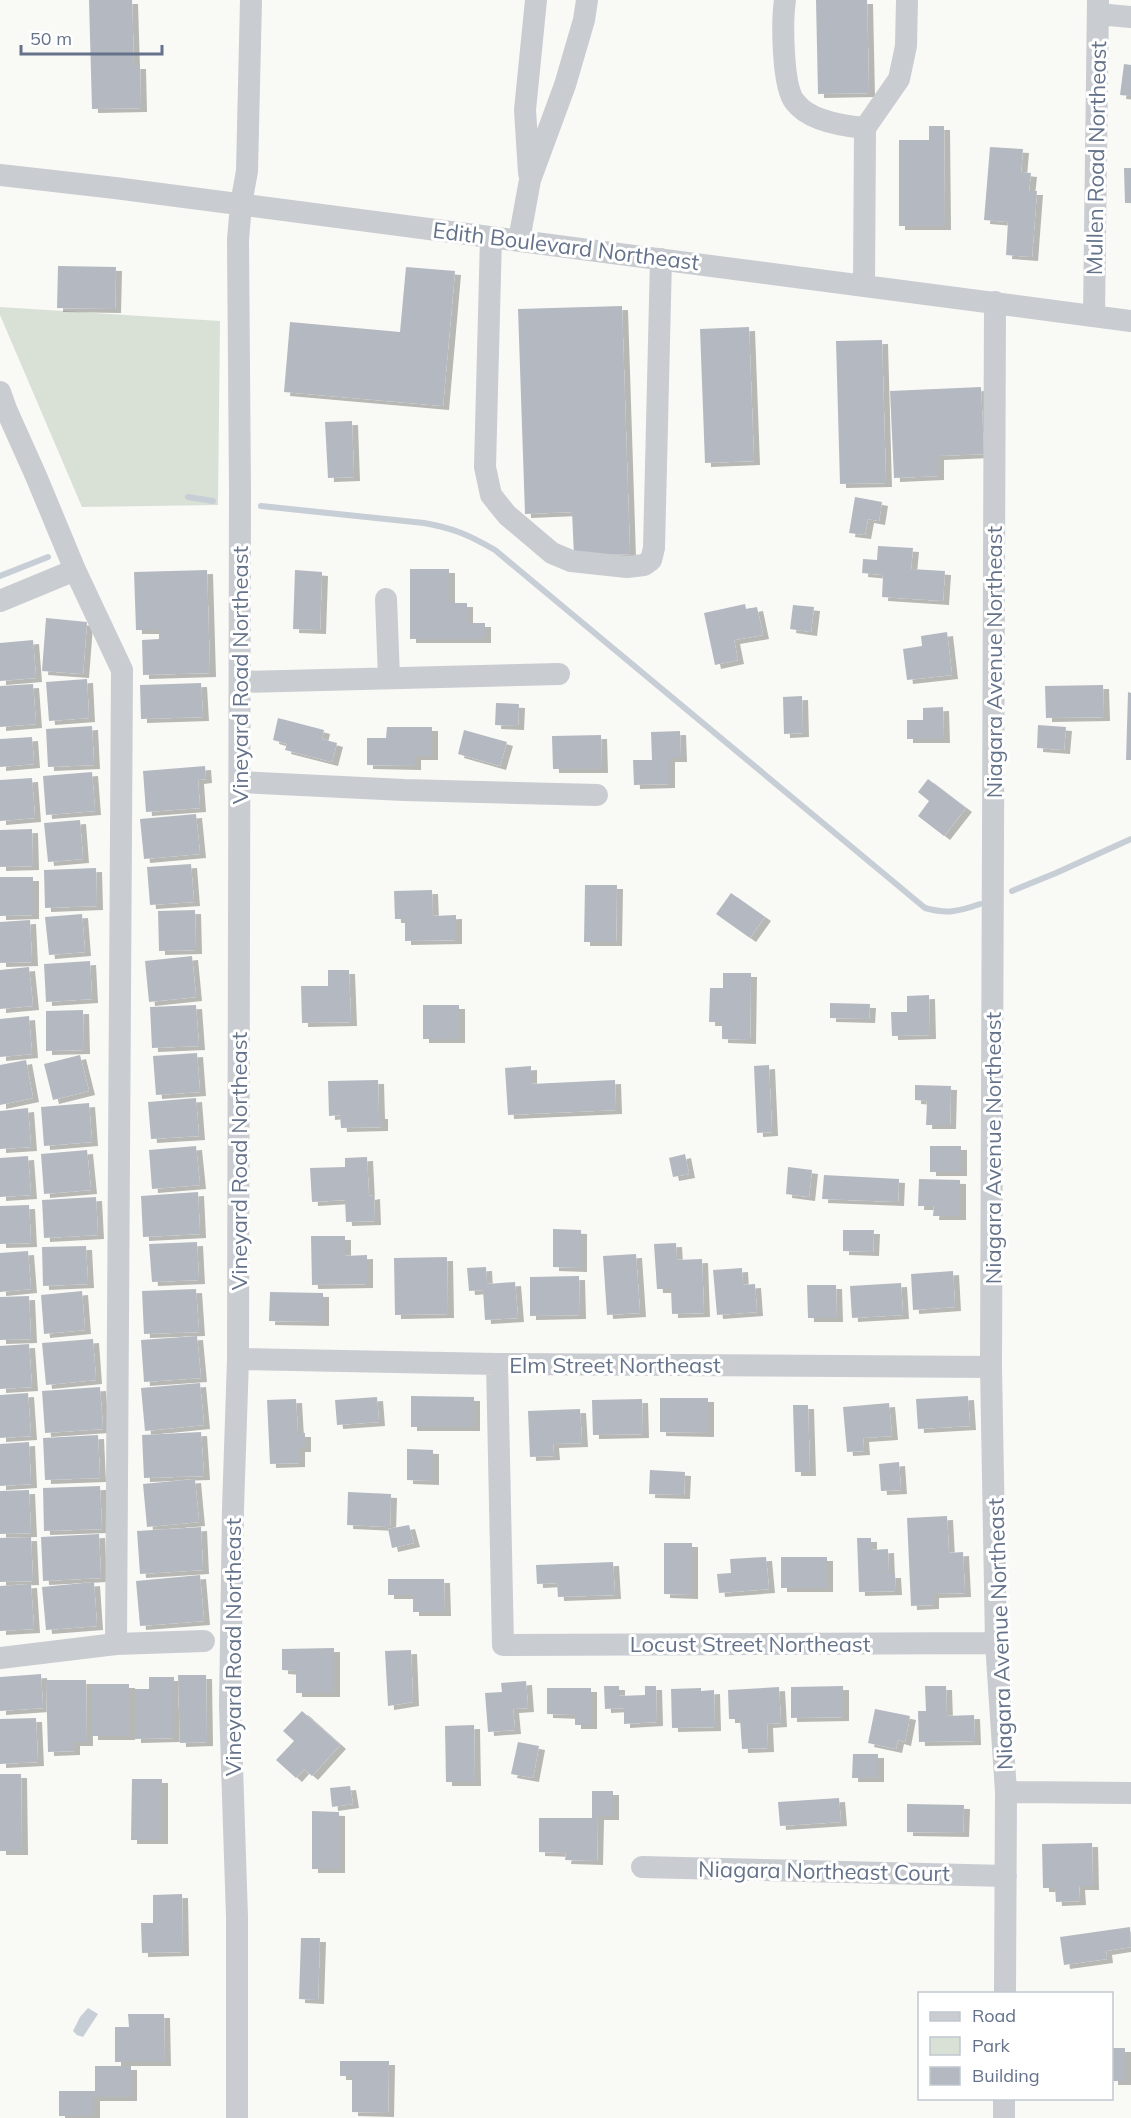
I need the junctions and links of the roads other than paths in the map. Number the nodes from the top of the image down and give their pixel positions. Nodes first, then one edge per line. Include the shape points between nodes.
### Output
1 (251, 0) edge
2 (536, 0) edge
3 (587, 0) edge
4 (785, 0) edge
5 (907, 0) edge
6 (1098, 7) edge
7 (1131, 17) edge
8 (865, 128) junction
9 (0, 175) edge
10 (530, 180) junction
11 (241, 204) junction
12 (491, 237) junction
13 (519, 240) junction
14 (661, 259) junction
15 (864, 286) junction
16 (995, 302) junction
17 (1094, 316) junction
18 (1131, 321) edge
19 (0, 392) edge
20 (75, 570) junction
21 (386, 599) dead end
22 (0, 601) edge
23 (559, 674) dead end
24 (389, 678) junction
25 (240, 682) junction
26 (240, 782) junction
27 (597, 795) dead end
28 (238, 1359) junction
29 (497, 1364) junction
30 (992, 1366) junction
31 (204, 1641) dead end
32 (996, 1643) junction
33 (116, 1644) junction
34 (0, 1658) edge
35 (1006, 1792) junction
36 (1131, 1793) edge
37 (642, 1867) dead end
38 (1006, 1876) junction
39 (1005, 1992) edge
40 (1004, 2100) edge
41 (237, 2118) edge
42 (1004, 2118) edge

1 - 11 street, Vineyard Road Northeast via 247,171
2 - 10 street via 525,110
3 - 10 street via 585,20 565,85
4 - 8 street via 787,77 794,102 810,114 844,126
5 - 8 street via 906,45 899,79
6 - 7 street
6 - 17 street, Mullen Road Northeast
8 - 15 street
9 - 11 street, Edith Boulevard Northeast
10 - 13 street
11 - 12 street, Edith Boulevard Northeast
11 - 25 street, Vineyard Road Northeast
12 - 13 street, Edith Boulevard Northeast
12 - 14 street via 485,467 491,495 507,515 552,553 571,561 627,567 651,560
13 - 14 street, Edith Boulevard Northeast
14 - 15 street, Edith Boulevard Northeast
15 - 16 street, Edith Boulevard Northeast
16 - 17 street, Edith Boulevard Northeast
16 - 30 street, Niagara Avenue Northeast
17 - 18 street, Edith Boulevard Northeast
19 - 20 street
20 - 22 street
20 - 33 street via 122,670
21 - 24 street
23 - 24 street
24 - 25 street
25 - 26 street, Vineyard Road Northeast
26 - 27 street
26 - 28 street, Vineyard Road Northeast
28 - 29 street, Elm Street Northeast
28 - 41 street, Vineyard Road Northeast via 230,1706 237,1917
29 - 30 street, Elm Street Northeast
29 - 32 street, Locust Street Northeast via 503,1645
30 - 32 street, Niagara Avenue Northeast
31 - 33 street
32 - 35 street, Niagara Avenue Northeast
33 - 34 street
35 - 36 street
35 - 38 street, Niagara Avenue Northeast
37 - 38 street, Niagara Northeast Court
38 - 39 street, Niagara Avenue Northeast
40 - 42 street

